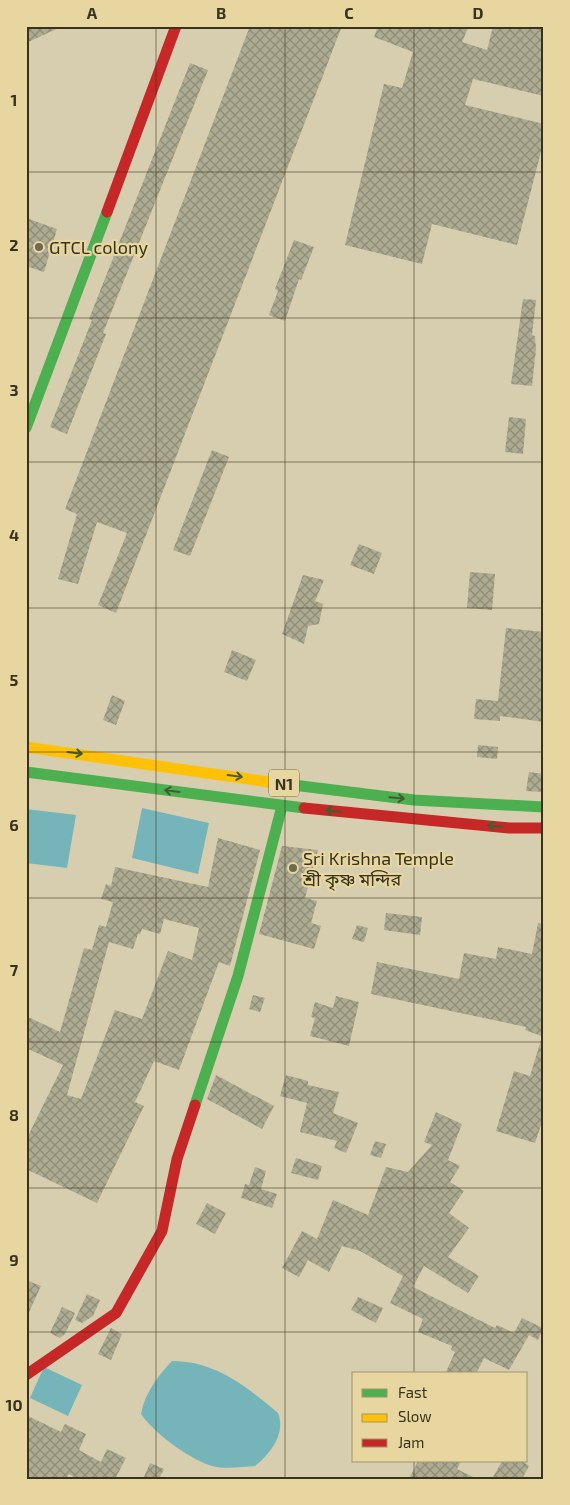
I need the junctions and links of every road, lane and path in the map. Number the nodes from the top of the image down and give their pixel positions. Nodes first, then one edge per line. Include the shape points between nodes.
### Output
1 (176, 26) edge
2 (26, 428) edge
3 (26, 747) edge
4 (26, 772) edge
5 (282, 806) junction
6 (544, 808) edge
7 (544, 828) edge
8 (26, 1375) edge

1 - 2 main road
3 -> 6 main road, N1 via 363,795
5 -> 4 main road, N1
7 -> 5 main road, N1 via 509,828
5 - 8 main road via 238,976 177,1159 162,1231 116,1313

